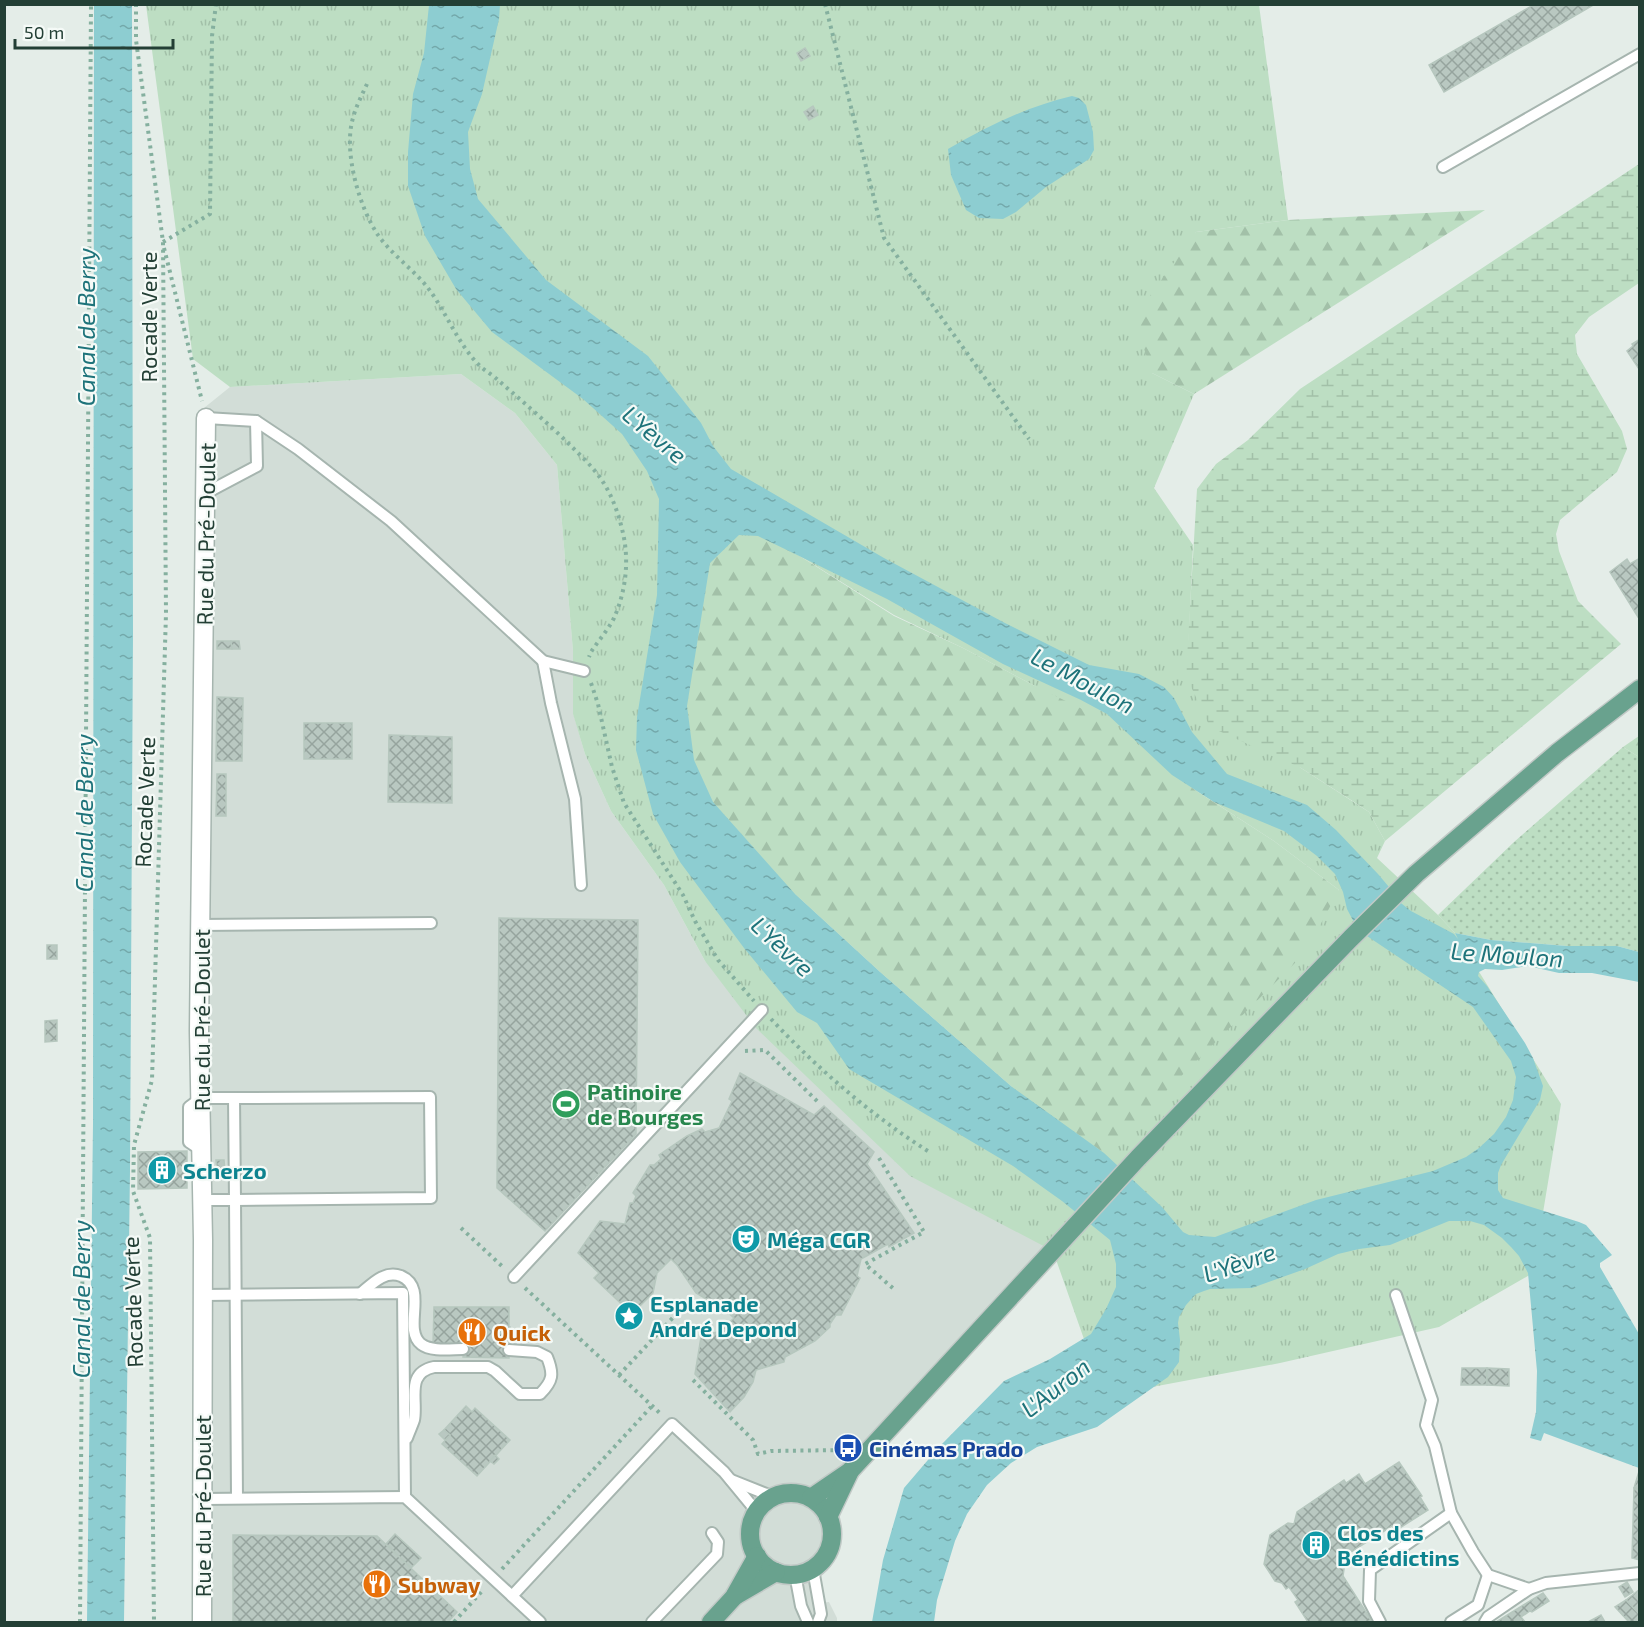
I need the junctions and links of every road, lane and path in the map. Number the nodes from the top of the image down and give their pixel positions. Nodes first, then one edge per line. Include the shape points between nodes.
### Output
1 (91, 4) edge
2 (136, 4) edge
3 (216, 4) edge
4 (825, 4) edge
5 (1640, 54) edge
6 (367, 84) dead end
7 (1443, 167) dead end
8 (163, 242) junction
9 (206, 418) junction
10 (256, 421) junction
11 (1029, 439) dead end
12 (206, 493) junction
13 (543, 661) junction
14 (584, 671) junction
15 (1640, 689) edge
16 (581, 885) dead end
17 (431, 923) dead end
18 (200, 924) junction
19 (762, 1010) junction
20 (724, 1051) junction
21 (201, 1098) junction
22 (234, 1098) junction
23 (819, 1103) dead end
24 (931, 1153) dead end
25 (879, 1158) dead end
26 (202, 1200) junction
27 (235, 1200) junction
28 (461, 1228) dead end
29 (514, 1277) junction
30 (895, 1290) dead end
31 (696, 1293) dead end
32 (360, 1294) junction
33 (202, 1295) junction
34 (236, 1295) junction
35 (1396, 1295) dead end
36 (463, 1349) dead end
37 (509, 1350) dead end
38 (619, 1375) junction
39 (693, 1380) dead end
40 (652, 1406) junction
41 (672, 1424) junction
42 (405, 1445) junction
43 (864, 1456) junction
44 (849, 1472) junction
45 (728, 1478) junction
46 (405, 1497) junction
47 (774, 1497) junction
48 (237, 1498) junction
49 (811, 1498) junction
50 (203, 1499) junction
51 (757, 1512) junction
52 (1451, 1513) junction
53 (828, 1517) junction
54 (712, 1533) dead end
55 (757, 1556) junction
56 (813, 1569) junction
57 (776, 1572) junction
58 (1640, 1573) edge
59 (795, 1575) junction
60 (1488, 1575) junction
61 (493, 1578) junction
62 (1529, 1589) junction
63 (512, 1596) junction
64 (734, 1597) junction
65 (80, 1623) edge
66 (154, 1623) edge
67 (202, 1623) edge
68 (454, 1623) edge
69 (540, 1623) edge
70 (652, 1623) edge
71 (711, 1623) edge
72 (808, 1623) edge
73 (818, 1623) edge
74 (1380, 1623) edge
75 (1451, 1623) edge
76 (1485, 1623) edge

1 - 65 path
2 - 8 path via 136,40
3 - 8 path, Rocade Verte via 212,36 210,214
4 - 11 path via 885,238
5 - 7 lane
6 - 14 path via 352,119 352,165 358,192 379,236 429,290 468,353 581,455 602,479 613,502 626,550 626,576 613,620 591,652
8 - 9 path
8 - 66 path, Rocade Verte via 166,613 153,1056 152,1080 134,1145 133,1191 150,1238
9 - 10 lane
9 - 12 street, Rue du Pré-Doulet
10 - 12 lane via 256,466
10 - 13 lane via 298,448 391,522
12 - 18 street, Rue du Pré-Doulet
13 - 14 lane
13 - 16 lane via 575,799
14 - 19 path via 598,704 624,802 683,895 718,960
15 - 43 main road via 1557,753 1416,874 1351,938 1138,1158
17 - 18 lane
18 - 21 street, Rue du Pré-Doulet
19 - 20 lane
19 - 24 path via 801,1051 853,1096
20 - 23 path via 765,1050
20 - 29 lane
21 - 22 lane
21 - 26 street, Rue du Pré-Doulet
22 - 27 lane
22 - 27 lane via 430,1097 431,1198
25 - 30 path via 924,1232 865,1264
26 - 27 lane
26 - 33 street, Rue du Pré-Doulet
27 - 34 lane
28 - 29 path
29 - 38 path
31 - 38 path
32 - 34 lane
32 - 36 lane via 377,1279 399,1275 413,1288 414,1329 419,1343 434,1349
32 - 42 lane via 403,1293
33 - 34 lane
33 - 50 street, Rue du Pré-Doulet
34 - 48 lane
35 - 52 lane via 1432,1400 1426,1425 1438,1456
37 - 42 lane via 537,1352 547,1357 552,1376 540,1394 520,1395 488,1367 425,1369 415,1382 414,1419
38 - 40 path
39 - 43 path via 753,1440 758,1454 857,1449
40 - 41 path
40 - 61 path
41 - 45 lane
41 - 63 lane
42 - 46 lane
43 - 44 main road
44 - 49 main road
44 - 53 main road
45 - 47 lane
45 - 51 lane
46 - 48 lane
46 - 61 lane
47 - 49 main road via 786,1493
47 - 51 main road
48 - 50 lane
49 - 53 main road
50 - 67 street, Rue du Pré-Doulet
51 - 55 main road via 751,1539
52 - 60 lane
52 - 74 lane via 1370,1570 1369,1601
53 - 56 main road via 831,1543 824,1559
54 - 70 lane via 718,1542 717,1554
55 - 57 main road
55 - 64 main road
56 - 59 main road
56 - 73 lane via 821,1614
57 - 59 main road
57 - 64 main road
58 - 62 lane via 1546,1583
59 - 72 lane
60 - 62 lane
60 - 75 lane via 1478,1605
61 - 63 lane
61 - 68 path
62 - 76 lane
63 - 69 lane
64 - 71 main road

